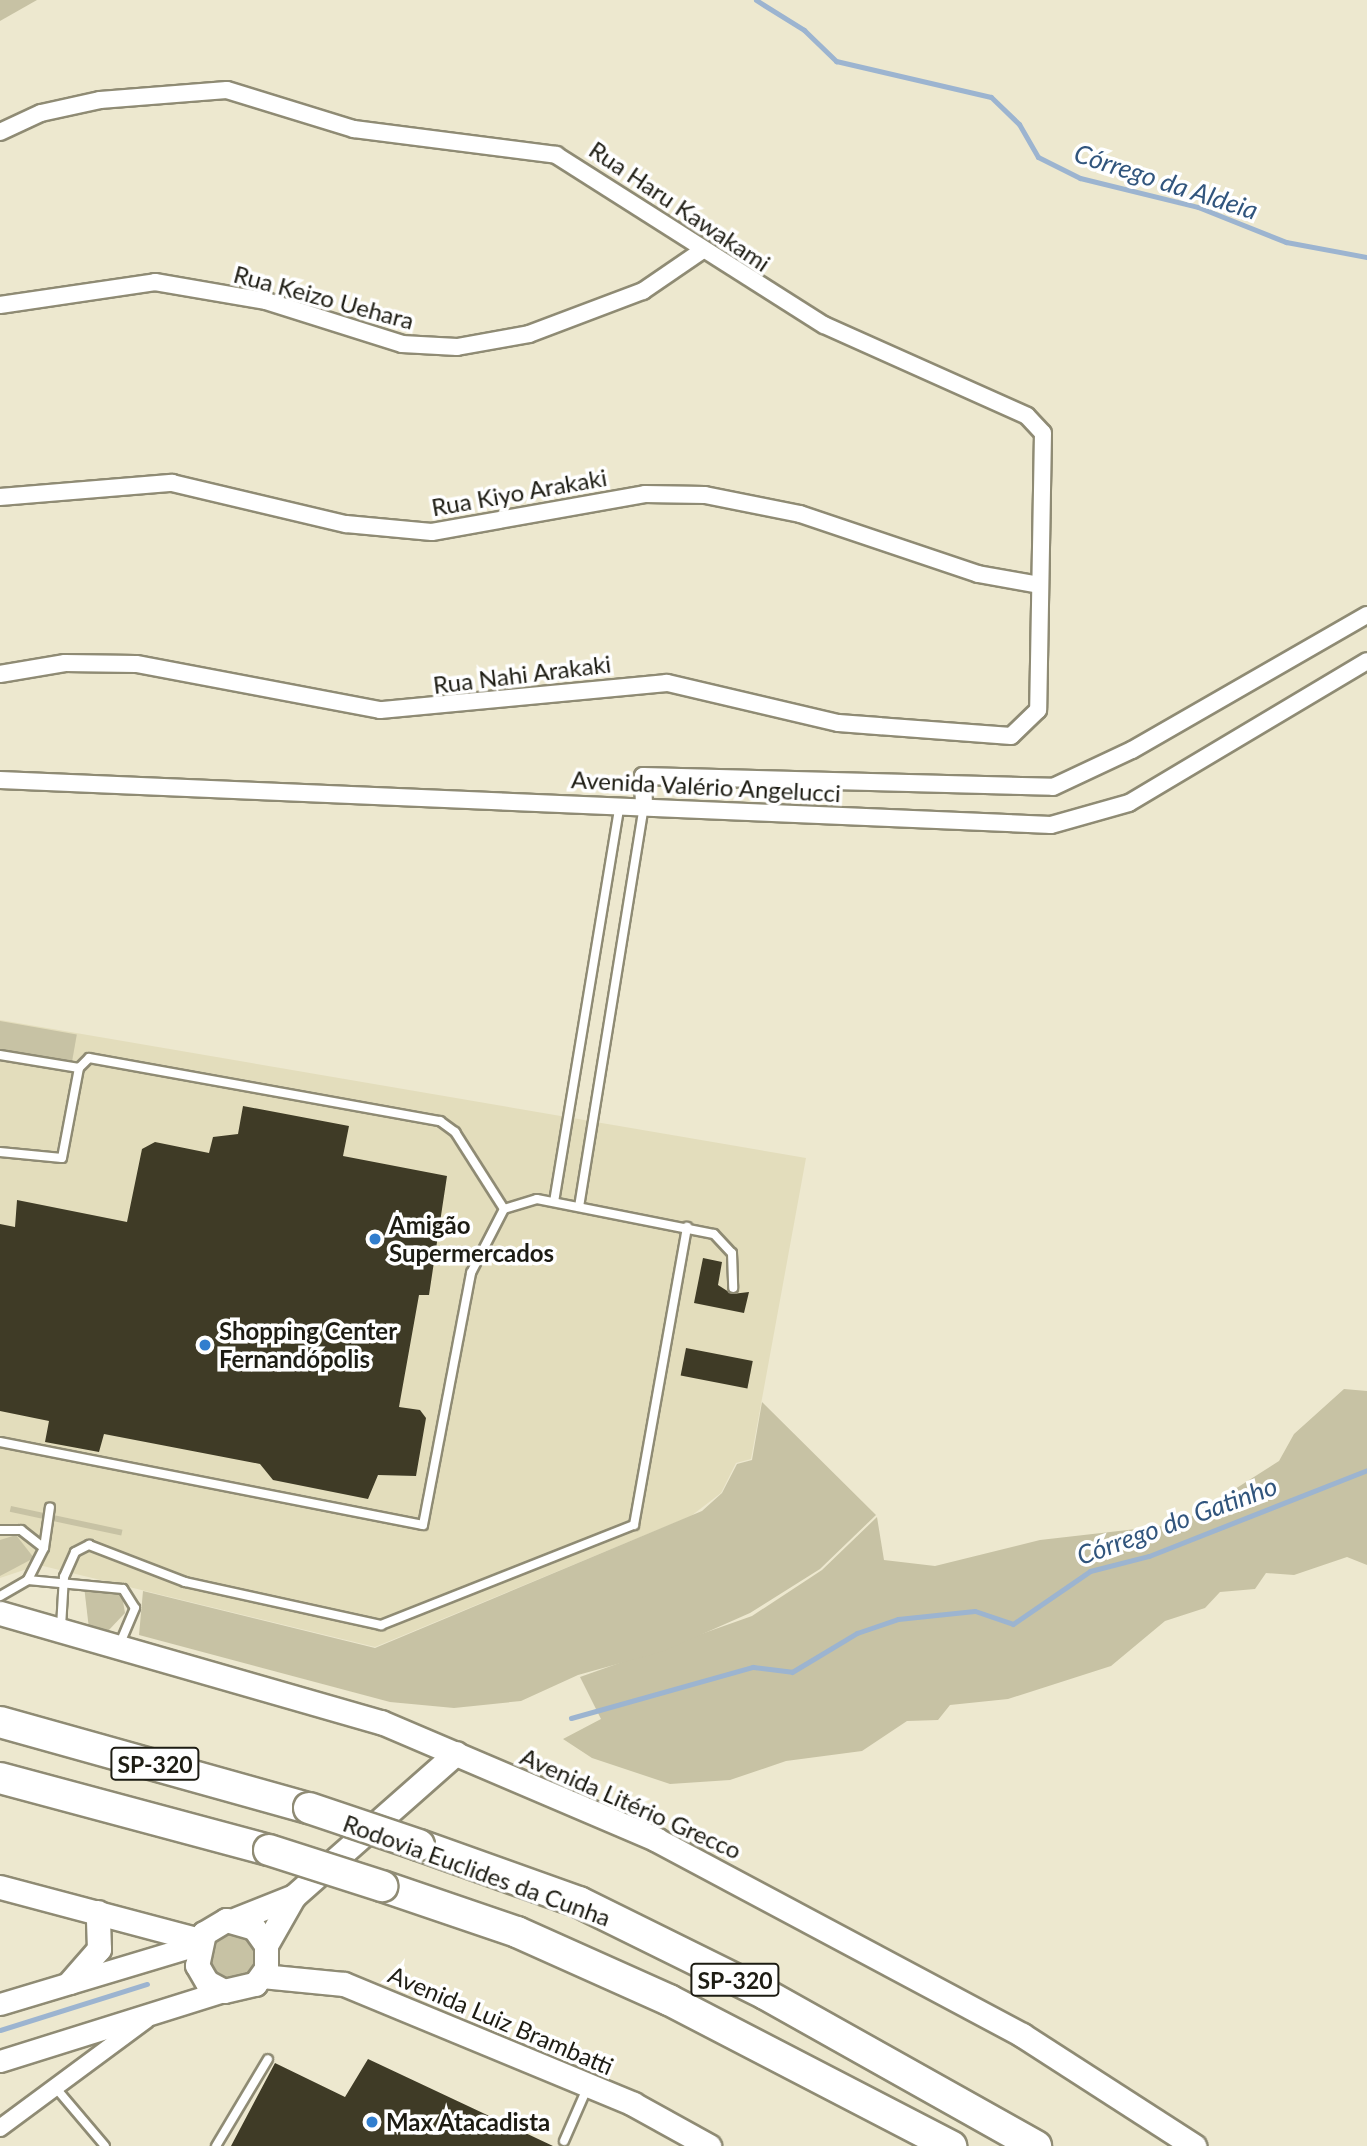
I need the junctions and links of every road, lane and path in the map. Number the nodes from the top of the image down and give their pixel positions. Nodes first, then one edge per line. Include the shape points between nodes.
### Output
1 (0, 132) edge
2 (700, 252) junction
3 (0, 305) edge
4 (0, 497) edge
5 (1038, 585) junction
6 (1367, 615) edge
7 (1367, 661) edge
8 (0, 674) edge
9 (0, 780) edge
10 (620, 805) junction
11 (644, 806) junction
12 (0, 1055) edge
13 (79, 1068) junction
14 (0, 1152) edge
15 (554, 1202) junction
16 (579, 1207) junction
17 (504, 1209) junction
18 (687, 1227) junction
19 (733, 1288) dead end
20 (0, 1442) edge
21 (50, 1507) dead end
22 (0, 1530) edge
23 (44, 1548) junction
24 (28, 1580) junction
25 (63, 1583) junction
26 (0, 1596) edge
27 (0, 1613) edge
28 (61, 1630) junction
29 (120, 1644) junction
30 (0, 1722) edge
31 (456, 1753) junction
32 (0, 1778) edge
33 (0, 1887) edge
34 (295, 1896) junction
35 (97, 1912) junction
36 (234, 1920) junction
37 (198, 1942) junction
38 (266, 1945) junction
39 (262, 1976) junction
40 (70, 1982) junction
41 (225, 1991) junction
42 (0, 2004) edge
43 (162, 2008) junction
44 (268, 2059) dead end
45 (0, 2062) edge
46 (589, 2085) junction
47 (55, 2087) junction
48 (0, 2128) edge
49 (564, 2141) dead end
50 (105, 2146) edge
51 (216, 2146) edge
52 (709, 2146) edge
53 (951, 2146) edge
54 (1036, 2146) edge
55 (1195, 2146) edge

1 - 2 street, Rua Haru Kawakami via 41,113 100,100 227,90 354,130 556,155 580,164
2 - 3 street, Rua Keizo Uehara via 642,291 529,334 457,347 402,344 266,301 155,282
2 - 5 street, Rua Haru Kawakami via 859,343 1027,416 1043,433
4 - 5 street, Rua Kiyo Arakaki via 161,482 254,498 346,524 432,532 626,496 705,495 800,514 978,575
5 - 8 street, Rua Nahi Arakaki via 1038,710 1010,736 982,738 838,723 667,682 380,710 136,664 65,663
6 - 11 street, Avenida Valério Angelucci via 1132,750 1053,787 643,776
7 - 11 street, Avenida Valério Angelucci via 1129,803 1092,817 1051,825
9 - 10 street, Avenida Valério Angelucci
10 - 11 street, Avenida Valério Angelucci
10 - 15 lane
11 - 16 lane
12 - 13 lane
13 - 14 lane via 62,1158
13 - 17 lane via 89,1058 440,1121 455,1132
15 - 16 lane
15 - 17 lane via 527,1199
16 - 18 lane
17 - 20 lane via 474,1262 424,1525
18 - 19 lane via 727,1244
18 - 25 lane via 634,1525 381,1625 185,1581 98,1545 75,1552
21 - 23 lane
22 - 23 lane via 21,1530
23 - 24 lane
24 - 25 lane
24 - 26 lane
25 - 28 lane
25 - 29 lane via 105,1584 132,1598 134,1615
27 - 28 main road, Avenida Litério Grecco
28 - 29 main road, Avenida Litério Grecco
29 - 31 main road, Avenida Litério Grecco via 292,1691
30 - 54 highway, Rodovia Euclides da Cunha / SP-320, bridge via 309,1808 579,1902 765,1994
31 - 34 main road
31 - 55 main road, Avenida Litério Grecco via 657,1840 818,1921 1022,2035
32 - 53 highway, Rodovia Euclides da Cunha / SP-320, bridge via 270,1850 517,1932 668,2000
33 - 35 main road
34 - 36 main road
34 - 38 main road
35 - 37 main road
35 - 40 main road via 99,1949
36 - 37 main road via 210,1927
36 - 38 main road via 254,1927
37 - 40 street
37 - 41 main road via 201,1974
38 - 39 main road
39 - 41 main road via 246,1989
39 - 46 main road, Avenida Luiz Brambatti via 344,1984
40 - 42 street
41 - 43 street
43 - 45 street
43 - 47 street
44 - 51 lane
46 - 49 lane
46 - 52 main road, Avenida Luiz Brambatti
47 - 48 street
47 - 50 lane

